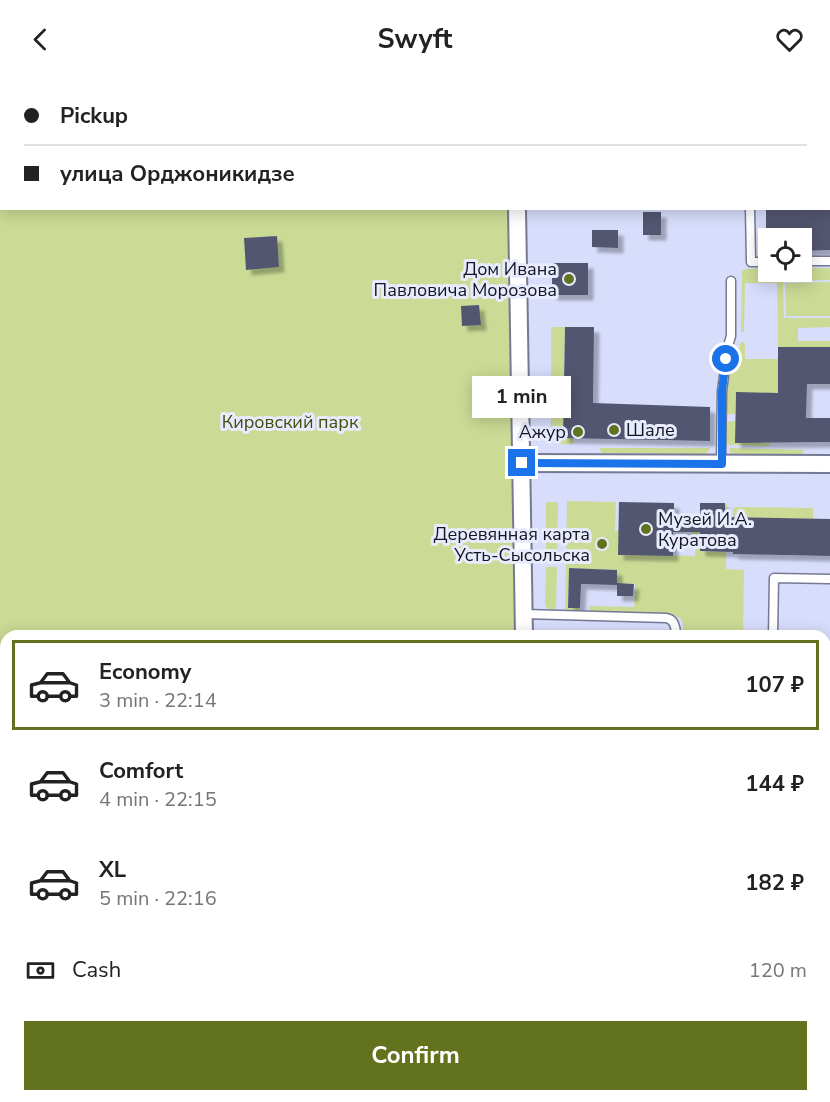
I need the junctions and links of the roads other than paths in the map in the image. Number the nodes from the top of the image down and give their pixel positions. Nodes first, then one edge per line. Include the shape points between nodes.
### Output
1 (517, 210) edge
2 (750, 210) edge
3 (812, 261) edge
4 (830, 261) edge
5 (758, 262) edge
6 (731, 282) dead end
7 (522, 463) junction
8 (722, 464) junction
9 (830, 464) edge
10 (830, 579) edge
11 (524, 615) junction
12 (524, 630) edge
13 (675, 630) edge
14 (773, 630) edge

1 - 7 street
2 - 5 lane via 751,262
3 - 4 lane
6 - 8 lane via 731,336 722,391
7 - 8 street
7 - 11 street
8 - 9 street
10 - 14 lane via 774,578
11 - 12 street
11 - 13 lane via 666,618 673,621

